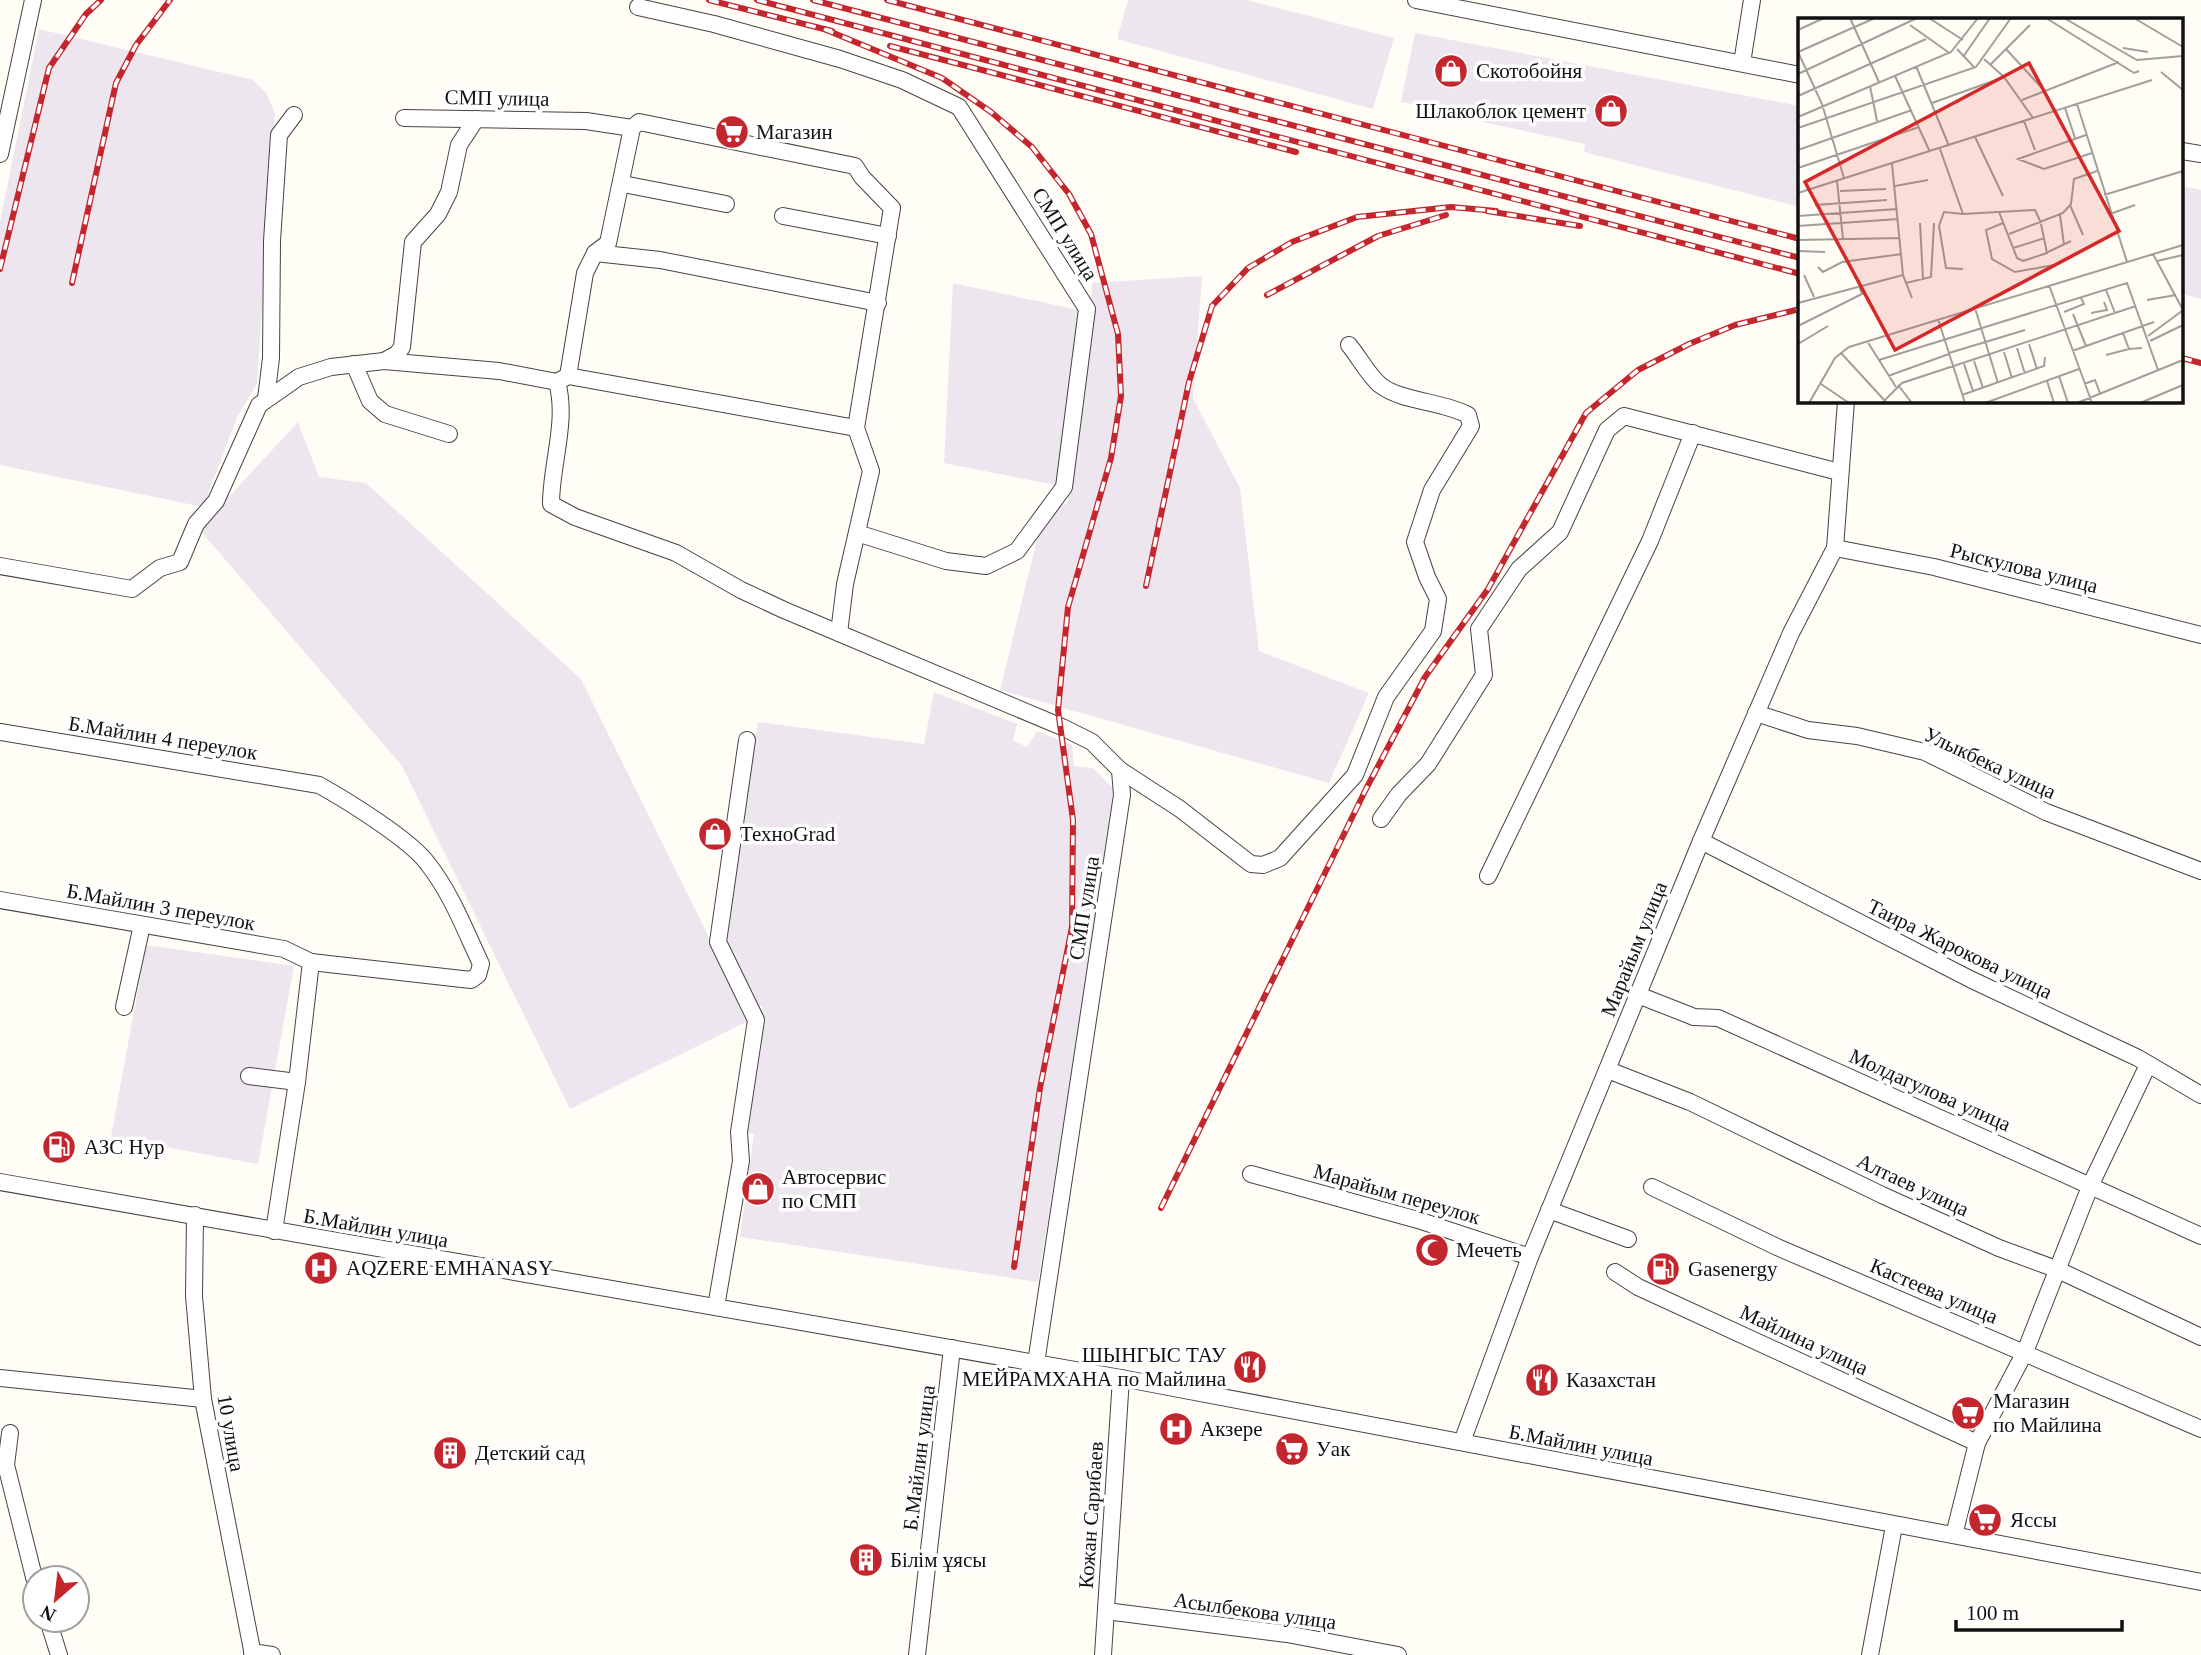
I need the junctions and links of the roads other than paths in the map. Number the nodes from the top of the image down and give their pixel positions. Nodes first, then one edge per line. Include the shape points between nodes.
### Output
1 (33, 0) edge
2 (1416, 0) edge
3 (1752, 0) edge
4 (638, 7) dead end
5 (1742, 64) junction
6 (1798, 75) edge
7 (294, 115) dead end
8 (404, 118) dead end
9 (476, 120) junction
10 (632, 128) junction
11 (0, 154) edge
12 (623, 184) junction
13 (726, 204) dead end
14 (783, 216) dead end
15 (888, 236) junction
16 (595, 253) junction
17 (878, 303) junction
18 (1349, 345) dead end
19 (384, 361) junction
20 (354, 364) junction
21 (562, 379) junction
22 (263, 402) junction
23 (1846, 402) edge
24 (856, 428) junction
25 (1693, 433) junction
26 (449, 434) dead end
27 (1839, 472) junction
28 (857, 533) junction
29 (1835, 548) junction
30 (0, 566) edge
31 (839, 633) junction
32 (2201, 635) edge
33 (1756, 713) junction
34 (0, 732) edge
35 (747, 740) dead end
36 (1120, 770) junction
37 (1381, 819) dead end
38 (1701, 841) junction
39 (2201, 871) edge
40 (1488, 876) dead end
41 (0, 900) edge
42 (142, 925) junction
43 (312, 962) junction
44 (1638, 995) junction
45 (124, 1007) dead end
46 (2147, 1066) junction
47 (1608, 1070) junction
48 (249, 1076) dead end
49 (297, 1082) junction
50 (2201, 1095) edge
51 (1251, 1174) dead end
52 (0, 1182) edge
53 (2091, 1184) junction
54 (1651, 1187) dead end
55 (1549, 1210) junction
56 (195, 1216) junction
57 (274, 1231) junction
58 (2201, 1236) edge
59 (1628, 1239) dead end
60 (1530, 1257) junction
61 (2056, 1269) junction
62 (1615, 1272) dead end
63 (716, 1307) junction
64 (2201, 1338) edge
65 (952, 1349) junction
66 (2025, 1352) junction
67 (1036, 1363) junction
68 (0, 1378) edge
69 (1122, 1378) junction
70 (203, 1399) junction
71 (2201, 1429) edge
72 (10, 1433) dead end
73 (1462, 1443) junction
74 (1977, 1443) junction
75 (1894, 1526) junction
76 (1954, 1535) junction
77 (31, 1564) edge
78 (2201, 1582) edge
79 (1106, 1611) junction
80 (52, 1634) edge
81 (253, 1654) edge
82 (59, 1655) edge
83 (272, 1655) edge
84 (917, 1655) edge
85 (1102, 1655) edge
86 (1398, 1655) edge
87 (1870, 1655) edge

1 - 11 street
2 - 5 street
3 - 5 street
4 - 28 street, СМП улица via 840,59 902,80 959,107 1087,309 1064,487 1017,551 986,566 946,561
5 - 6 street
7 - 22 street via 279,135 271,358
8 - 9 street, СМП улица
9 - 10 street, СМП улица via 586,121
9 - 19 street via 459,145 439,214 412,242 402,346
10 - 12 street
10 - 15 street, СМП улица via 639,122 680,128 855,166 892,208
12 - 13 street
12 - 16 street via 608,243
14 - 15 street
15 - 17 street, СМП улица
16 - 17 street via 660,260
16 - 21 street via 585,273
17 - 24 street, СМП улица
18 - 36 street via 1381,385 1408,397 1450,405 1468,415 1471,426 1432,490 1415,542 1438,599 1433,631 1386,697 1355,775 1280,858 1251,864
19 - 20 street
19 - 21 street
20 - 22 street via 299,377
20 - 26 street via 370,401 385,414
21 - 24 street
21 - 31 street via 551,504 676,553 741,590
22 - 30 street via 216,501 196,524 180,562 160,568 132,589
23 - 27 street, Марайым улица
24 - 28 street, СМП улица via 871,471
25 - 27 street
25 - 37 street via 1624,416 1607,430 1560,532 1519,569 1479,629 1484,675 1428,764
25 - 40 street via 1650,541
27 - 29 street, Марайым улица
28 - 31 street, СМП улица
29 - 32 street, Рыскулова улица via 1934,567
29 - 33 street, Марайым улица
31 - 36 street via 1092,741
33 - 38 street, Марайым улица
33 - 39 street, Улыкбека улица via 1808,730 1925,752 2046,812
34 - 43 street, Б.Майлин 4 переулок via 319,785 351,802 427,861 481,964 471,980
35 - 63 street via 718,942 756,1020 738,1132 741,1161
36 - 67 street, СМП улица via 1120,808
38 - 44 street, Марайым улица
38 - 46 street, Таира Жарокова улица
41 - 42 street, Б.Майлин 3 переулок
42 - 43 street, Б.Майлин 3 переулок via 284,949
42 - 45 street
43 - 49 street
44 - 47 street, Марайым улица
44 - 53 street, Молдагулова улица via 1694,1017 1718,1018
46 - 50 street, Таира Жарокова улица
46 - 53 street
47 - 55 street, Марайым улица
47 - 61 street, Алтаев улица via 1690,1102 1882,1195
48 - 49 street
49 - 57 street
51 - 60 street, Марайым переулок via 1418,1220
52 - 56 street, Б.Майлин улица
53 - 58 street, Молдагулова улица
53 - 61 street
54 - 66 street, Кастеева улица via 1777,1247
55 - 59 street
55 - 60 street, Марайым улица
56 - 57 street, Б.Майлин улица
56 - 70 street, 10 улица via 194,1296
57 - 63 street, Б.Майлин улица
60 - 73 street, Марайым улица
61 - 64 street, Алтаев улица
61 - 66 street
62 - 74 street, Майлина улица via 1638,1287
63 - 65 street, Б.Майлин улица
65 - 67 street, Б.Майлин улица
65 - 84 street, Б.Майлин улица
66 - 71 street, Кастеева улица
66 - 74 street
67 - 69 street, Б.Майлин улица
68 - 70 street
69 - 73 street, Б.Майлин улица
69 - 79 street, Кожан Сарибаев
70 - 81 street, 10 улица
72 - 77 street via 5,1465
73 - 75 street, Б.Майлин улица
74 - 76 street
75 - 76 street, Б.Майлин улица
75 - 87 street
76 - 78 street, Б.Майлин улица
79 - 85 street, Кожан Сарибаев
79 - 86 street, Асылбекова улица via 1287,1634
80 - 82 street
81 - 83 street

